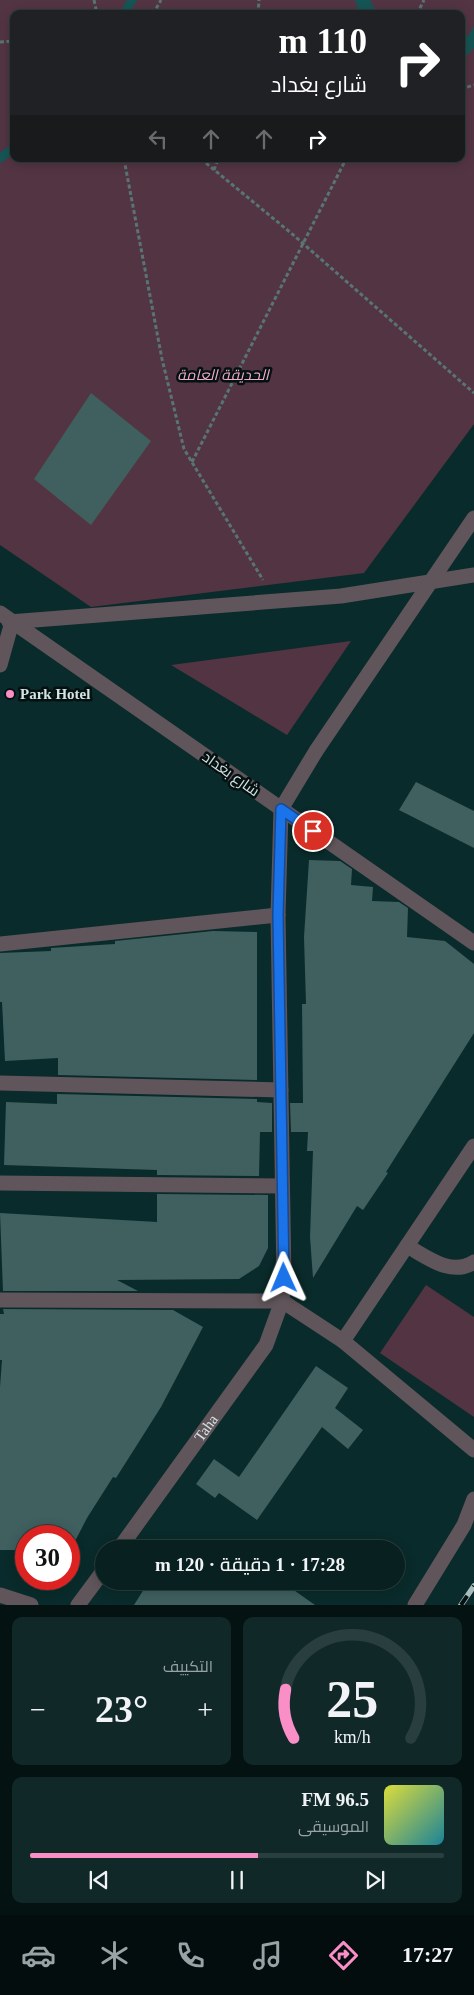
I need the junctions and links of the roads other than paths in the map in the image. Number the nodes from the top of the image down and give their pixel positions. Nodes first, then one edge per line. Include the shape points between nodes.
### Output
1 (474, 518) edge
2 (474, 575) edge
3 (429, 583) junction
4 (0, 613) edge
5 (6, 622) edge
6 (0, 632) edge
7 (0, 665) edge
8 (281, 809) junction
9 (278, 915) junction
10 (474, 943) edge
11 (0, 944) edge
12 (0, 1083) edge
13 (281, 1090) junction
14 (474, 1146) edge
15 (0, 1183) edge
16 (282, 1186) junction
17 (407, 1246) junction
18 (474, 1262) edge
19 (0, 1300) edge
20 (282, 1301) junction
21 (343, 1341) junction
22 (474, 1450) edge
23 (474, 1498) edge
24 (126, 1540) edge
25 (95, 1582) edge
26 (0, 1595) edge
27 (31, 1605) edge
28 (78, 1605) edge
29 (415, 1605) edge

1 - 3 street
2 - 3 street
3 - 5 street via 341,596
3 - 8 street
4 - 5 street, شارع بغداد
5 - 6 street
5 - 7 street
5 - 8 street, شارع بغداد
8 - 9 street
8 - 10 street, شارع بغداد
9 - 11 street
9 - 13 street
12 - 13 street
13 - 16 street
14 - 17 street
15 - 16 street
16 - 20 street
17 - 18 street via 445,1267
17 - 21 street
19 - 20 street
20 - 21 street
20 - 24 street, Taha via 262,1352
21 - 22 street
23 - 29 street via 464,1525
25 - 28 street
26 - 27 street

